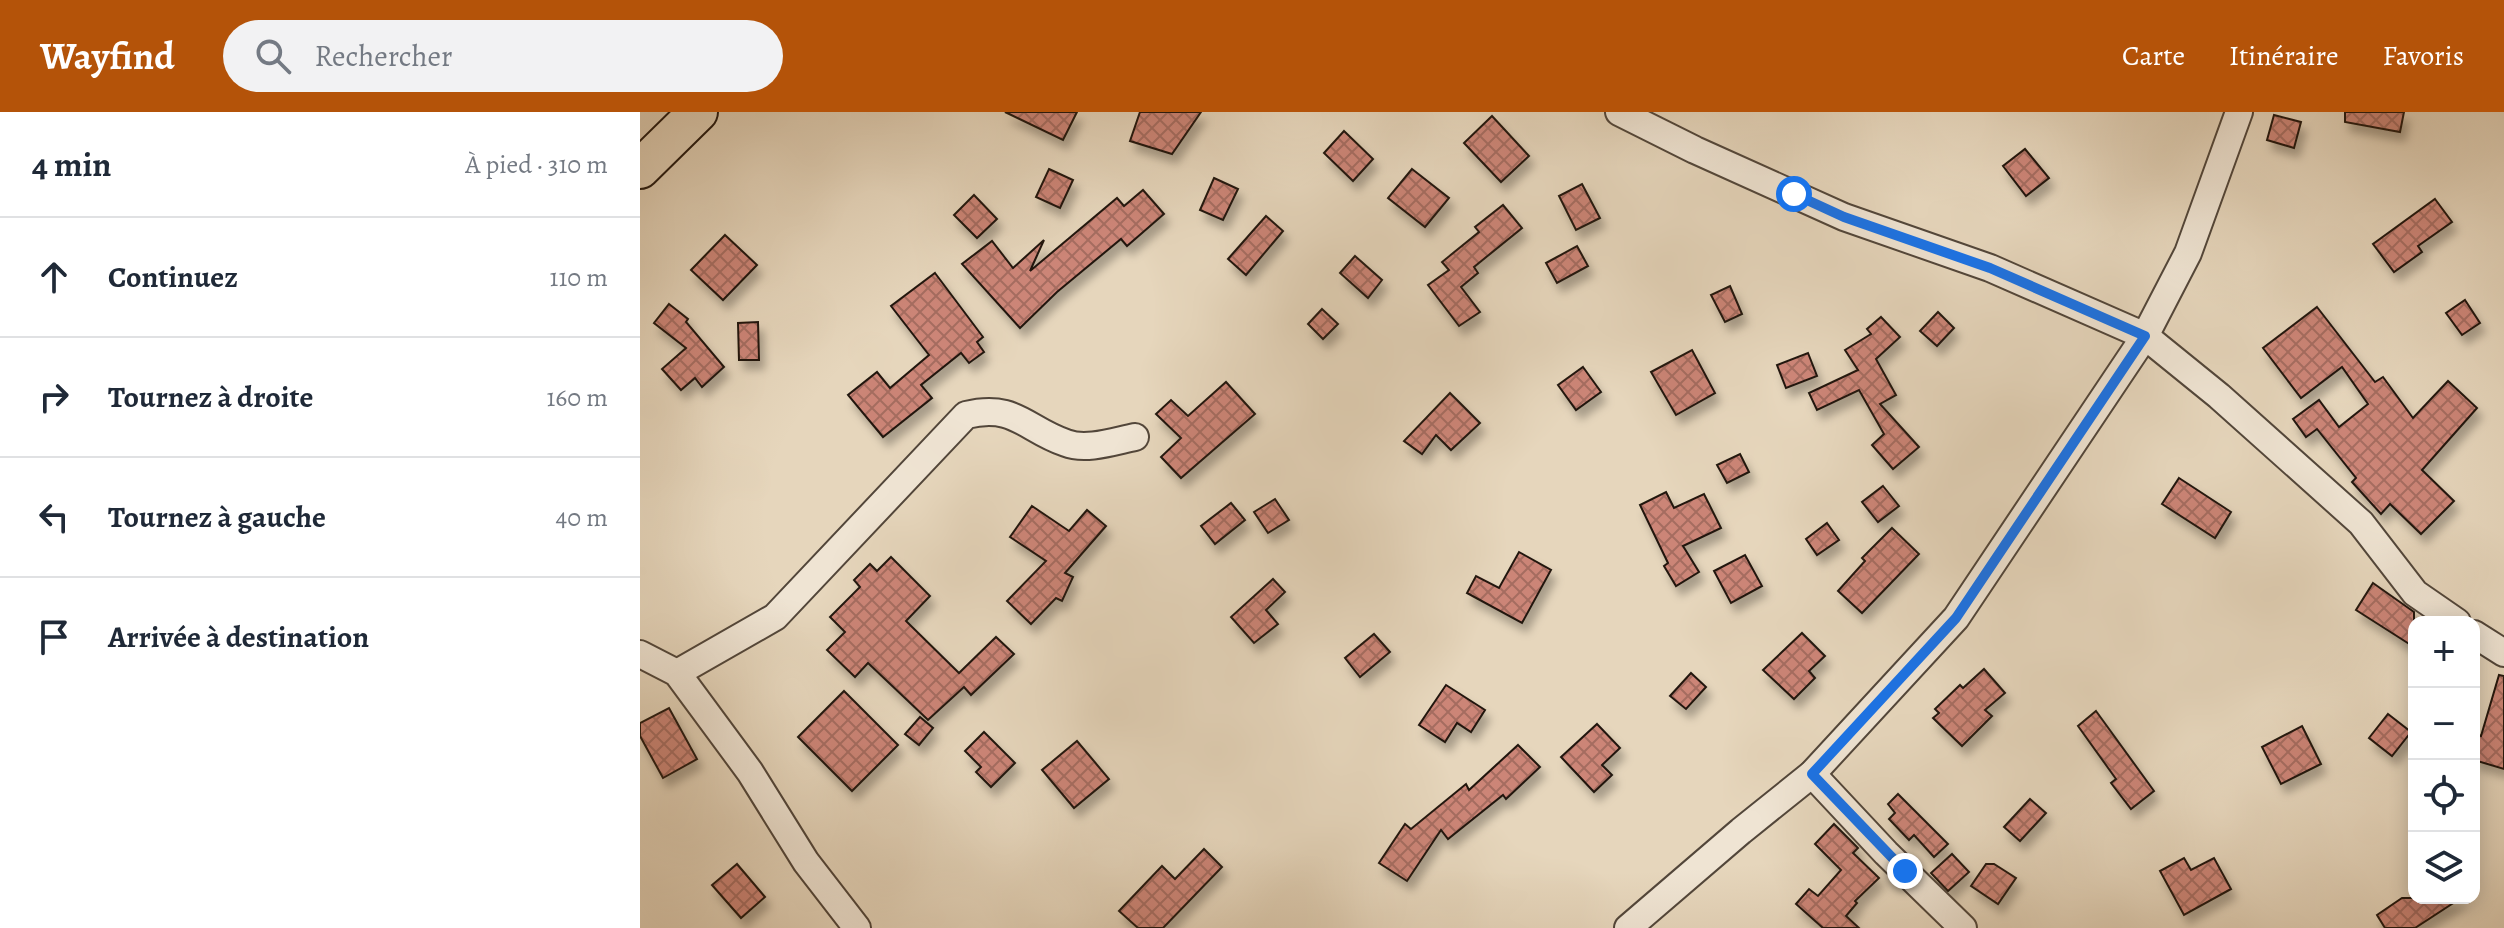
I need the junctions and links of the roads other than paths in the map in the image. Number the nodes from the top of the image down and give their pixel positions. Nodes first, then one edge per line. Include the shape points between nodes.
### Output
1 (698, 112) edge
2 (1619, 112) edge
3 (2239, 112) edge
4 (640, 169) edge
5 (2145, 336) junction
6 (1135, 437) dead end
7 (2448, 616) edge
8 (2480, 638) edge
9 (2504, 653) edge
10 (640, 654) edge
11 (677, 673) junction
12 (1812, 774) junction
13 (857, 928) edge
14 (1628, 928) edge
15 (1963, 928) edge

1 - 4 highway
2 - 5 street via 1844,217 1990,268
3 - 5 street via 2188,253
5 - 7 street via 2361,523 2415,593
5 - 12 street via 1956,618
6 - 11 street via 1069,445 1006,412 966,415 775,617
8 - 9 street
10 - 11 street
11 - 13 street
12 - 14 street
12 - 15 street

